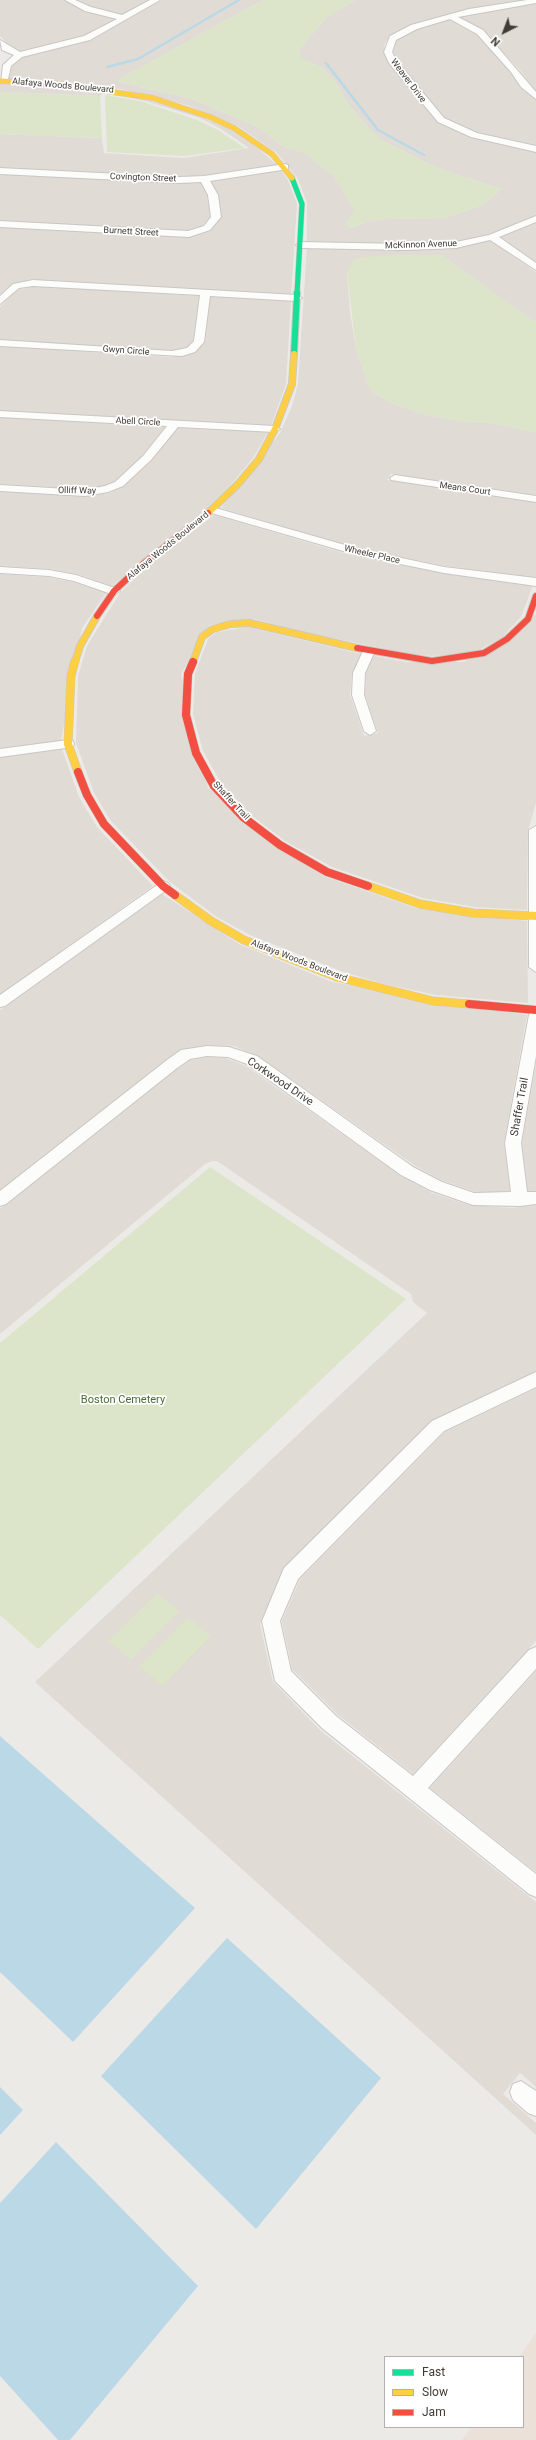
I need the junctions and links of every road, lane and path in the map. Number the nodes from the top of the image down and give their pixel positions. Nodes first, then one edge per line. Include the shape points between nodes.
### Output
1 (69, 0) edge
2 (156, 0) edge
3 (536, 1) edge
4 (451, 16) junction
5 (124, 18) junction
6 (0, 42) edge
7 (19, 55) junction
8 (2, 81) edge
9 (536, 96) edge
10 (536, 149) edge
11 (285, 167) junction
12 (0, 171) edge
13 (204, 179) junction
14 (536, 219) edge
15 (0, 224) edge
16 (492, 237) junction
17 (302, 245) junction
18 (536, 267) edge
19 (205, 294) junction
20 (296, 298) junction
21 (0, 301) edge
22 (0, 343) edge
23 (0, 414) edge
24 (175, 424) junction
25 (275, 429) junction
26 (395, 478) dead end
27 (0, 488) edge
28 (536, 499) edge
29 (212, 510) junction
30 (0, 570) edge
31 (536, 582) edge
32 (114, 591) junction
33 (536, 596) edge
34 (369, 651) junction
35 (370, 730) dead end
36 (68, 744) junction
37 (0, 753) edge
38 (536, 830) edge
39 (163, 886) junction
40 (536, 916) edge
41 (536, 966) edge
42 (0, 1002) edge
43 (536, 1010) edge
44 (536, 1015) edge
45 (536, 1198) edge
46 (0, 1200) edge
47 (520, 1200) junction
48 (536, 1379) edge
49 (536, 1656) edge
50 (414, 1789) junction
51 (536, 1887) edge

1 - 5 street via 88,9
2 - 5 street
3 - 4 street, Weaver Drive
4 - 9 street via 480,32
4 - 10 street, Weaver Drive via 414,27 393,38 388,52 392,61 441,120 474,135
5 - 7 street via 82,40
6 - 7 street via 5,48
7 - 8 street via 7,65
8 - 11 street, Alafaya Woods Boulevard via 117,90 183,107 234,128 257,142
11 - 13 street, Covington Street
11 - 17 street, Alafaya Woods Boulevard via 302,204
12 - 13 street, Covington Street via 155,180
13 - 15 street, Burnett Street via 213,195 216,218 207,228 189,234
14 - 16 street, McKinnon Avenue
16 - 17 street, McKinnon Avenue via 456,245 434,246
16 - 18 street
17 - 20 street, Alafaya Woods Boulevard
19 - 20 street
19 - 21 street via 33,283 16,286
19 - 22 street, Gwyn Circle via 199,342 191,350 182,353
20 - 25 street, Alafaya Woods Boulevard via 292,384
23 - 24 street, Abell Circle
24 - 25 street, Abell Circle
24 - 27 street, Olliff Way via 147,458 119,484 108,489 85,493
25 - 29 street, Alafaya Woods Boulevard via 259,459
26 - 28 street, Means Court
29 - 31 street, Wheeler Place via 357,552 444,570
29 - 32 street, Alafaya Woods Boulevard via 144,563
30 - 32 street via 49,573 76,578
32 - 36 street, Alafaya Woods Boulevard via 88,629 80,646 71,676
33 - 34 street, Shaffer Trail via 528,619 507,639 484,653 432,661
34 - 35 street via 359,673 358,695
34 - 40 street, Shaffer Trail via 250,623 231,624 213,629 202,637 188,674 186,715 196,753 214,786 243,817 280,845 327,872 420,904 473,913
36 - 37 street
36 - 39 street, Alafaya Woods Boulevard via 87,795 104,824
38 - 40 street
39 - 42 street
39 - 43 street, Alafaya Woods Boulevard via 211,921 244,940 337,977 433,1001
40 - 41 street
44 - 47 street, Shaffer Trail via 513,1143
45 - 47 street, Corkwood Drive
46 - 47 street, Corkwood Drive via 172,1064 186,1054 207,1051 229,1052 252,1060 407,1171 436,1186 473,1199
48 - 50 street via 438,1426 291,1574 271,1621 282,1674 329,1722
49 - 50 street
50 - 51 street

